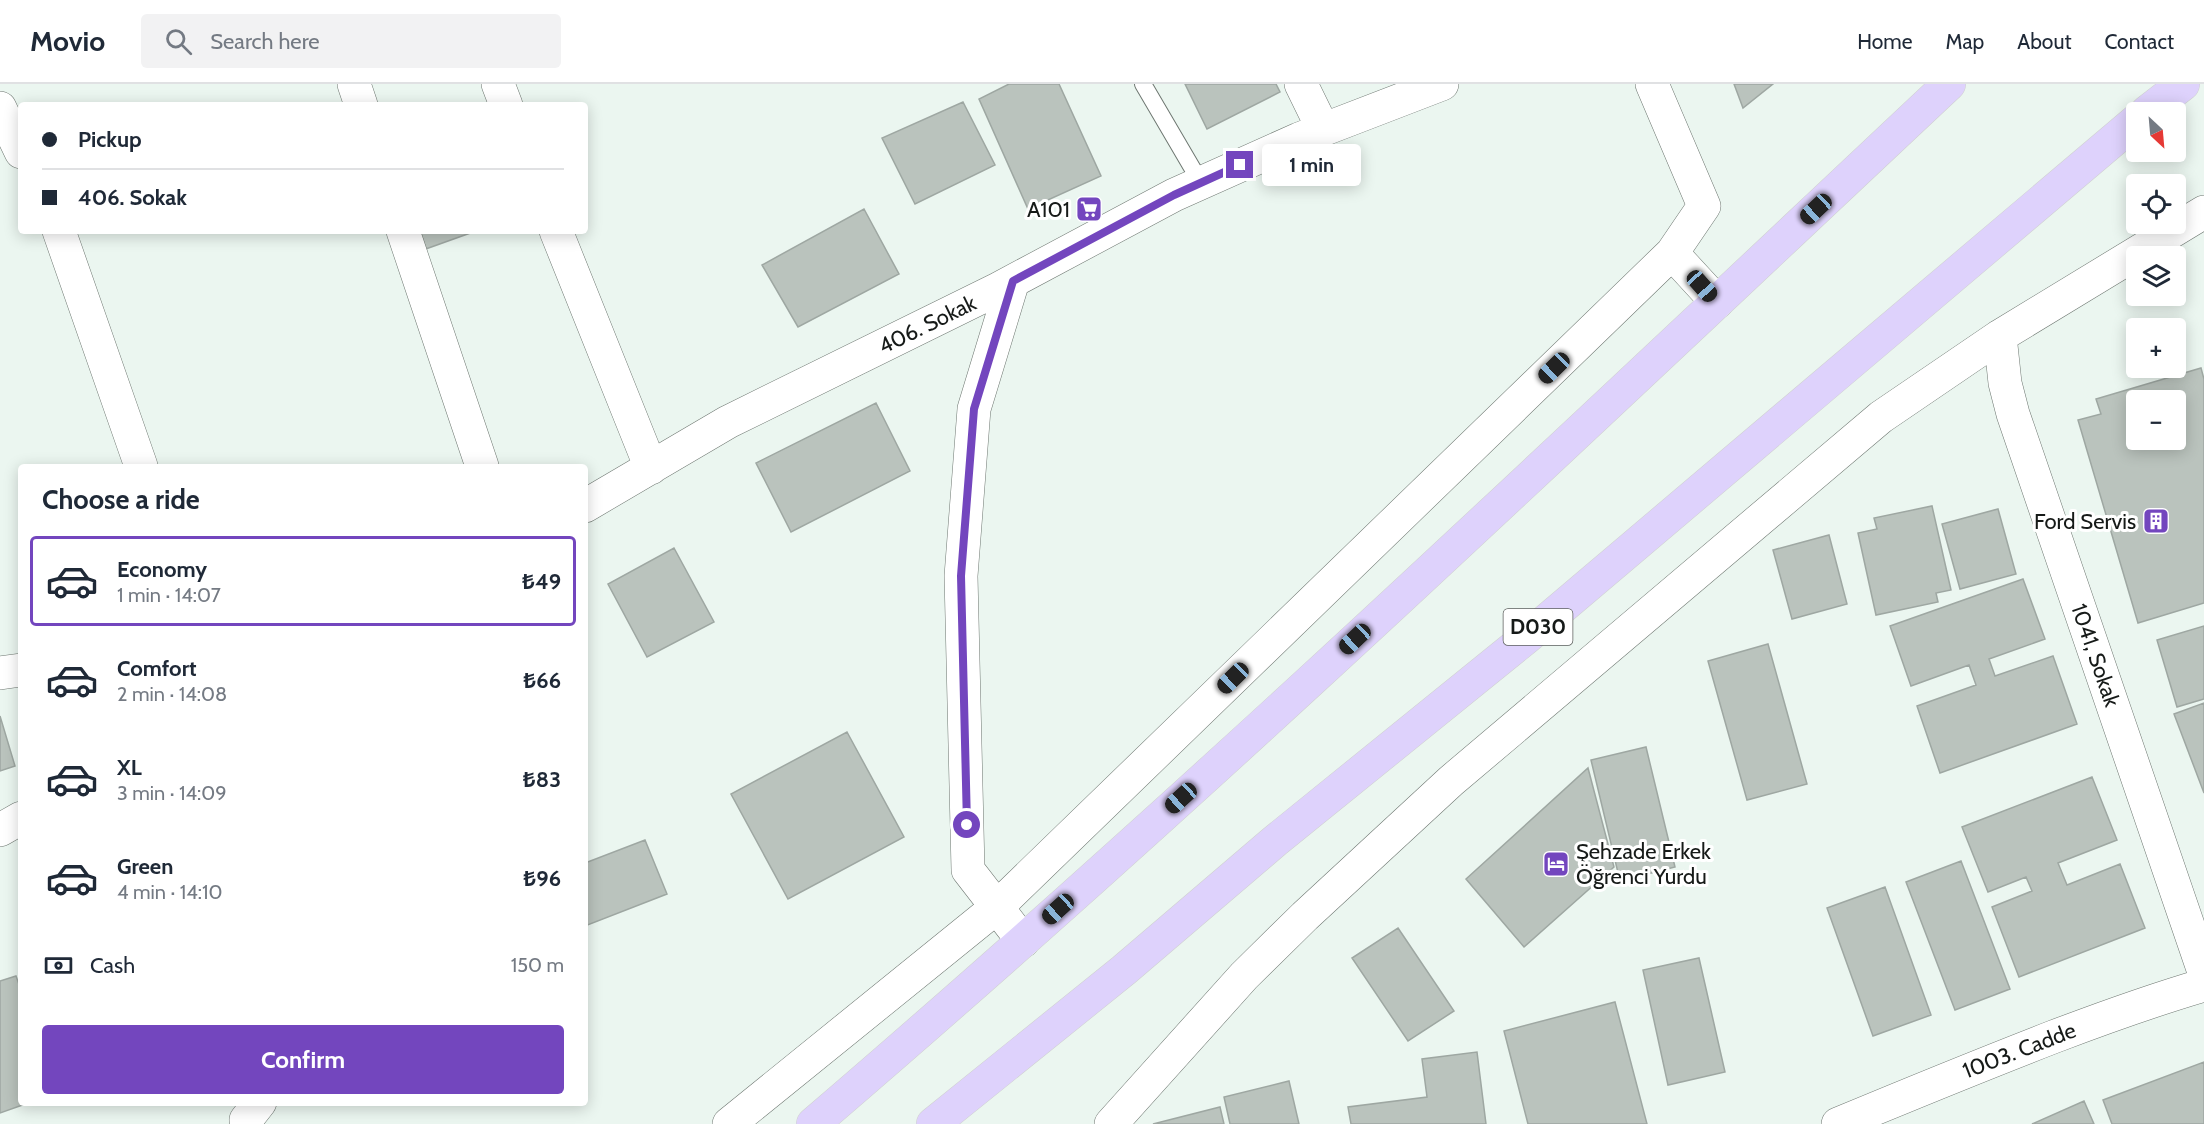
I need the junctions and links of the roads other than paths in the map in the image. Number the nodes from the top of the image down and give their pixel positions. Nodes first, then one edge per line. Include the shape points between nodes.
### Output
1 (354, 84) edge
2 (498, 84) edge
3 (1143, 84) edge
4 (1301, 84) edge
5 (1442, 84) edge
6 (1652, 84) edge
7 (1949, 84) edge
8 (2183, 84) edge
9 (360, 102) edge
10 (505, 102) edge
11 (2160, 102) edge
12 (0, 108) edge
13 (1323, 129) junction
14 (2126, 129) edge
15 (18, 146) edge
16 (1201, 183) junction
17 (2204, 212) edge
18 (59, 234) edge
19 (404, 234) edge
20 (557, 234) edge
21 (1672, 254) junction
22 (1013, 281) junction
23 (1717, 302) junction
24 (2000, 336) junction
25 (140, 464) edge
26 (481, 464) edge
27 (651, 468) junction
28 (588, 504) edge
29 (18, 670) edge
30 (0, 673) edge
31 (18, 820) edge
32 (0, 830) edge
33 (997, 907) junction
34 (1023, 940) junction
35 (2204, 972) edge
36 (2204, 985) edge
37 (257, 1106) edge
38 (247, 1124) edge
39 (729, 1124) edge
40 (813, 1124) edge
41 (933, 1124) edge
42 (1112, 1124) edge
43 (1838, 1124) edge

1 - 9 street
2 - 10 street
3 - 16 lane
4 - 13 street
5 - 13 street, 406. Sokak
6 - 21 street via 1704,206
7 - 23 highway
8 - 11 highway
12 - 15 street
13 - 16 street, 406. Sokak
14 - 41 highway, D030 via 1527,637
16 - 22 street, 406. Sokak
17 - 24 street
18 - 25 street
19 - 26 street
20 - 27 street
21 - 23 street
21 - 33 street
22 - 27 street, 406. Sokak via 728,423
22 - 33 street via 974,409 961,576 968,870
23 - 34 highway via 1251,735
24 - 35 street, 1041, Sokak via 2013,414
24 - 42 street via 1881,417 1452,781 1244,976
27 - 28 street, 406. Sokak
29 - 30 street
31 - 32 street
33 - 34 street
33 - 39 street
34 - 40 highway
36 - 43 street, 1003. Cadde via 1964,1071
37 - 38 street

